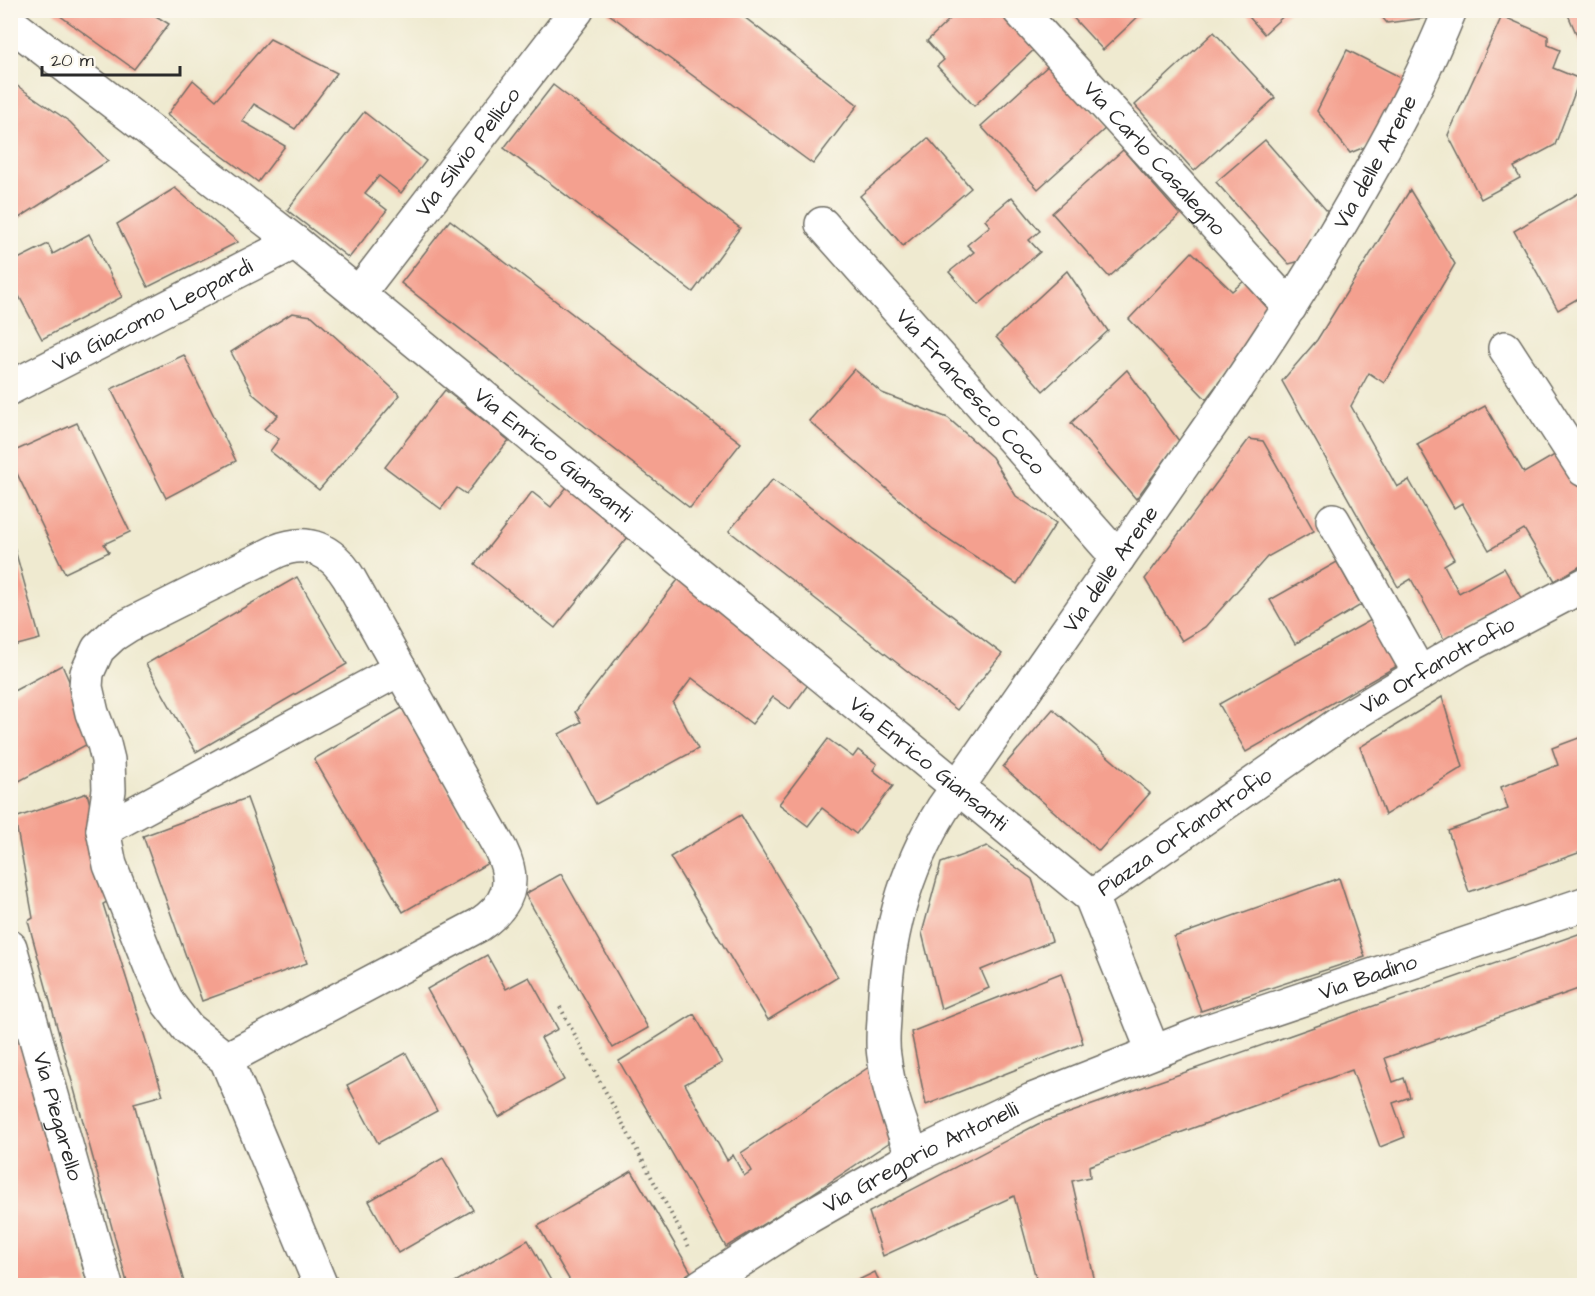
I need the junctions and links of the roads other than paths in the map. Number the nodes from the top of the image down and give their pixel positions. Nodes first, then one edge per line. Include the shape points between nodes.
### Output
1 (577, 10) edge
2 (1019, 10) edge
3 (1450, 10) edge
4 (10, 23) edge
5 (822, 224) dead end
6 (295, 242) junction
7 (359, 293) junction
8 (1290, 307) junction
9 (1505, 348) dead end
10 (10, 388) edge
11 (1584, 471) edge
12 (1333, 520) dead end
13 (1118, 558) junction
14 (1584, 585) edge
15 (400, 669) junction
16 (1420, 674) junction
17 (1295, 754) joint
18 (957, 788) junction
19 (103, 830) junction
20 (1091, 897) junction
21 (1584, 904) edge
22 (10, 947) edge
23 (1153, 1051) junction
24 (226, 1059) junction
25 (914, 1157) junction
26 (704, 1284) edge
27 (106, 1286) edge
28 (321, 1286) edge

1 - 7 street, Via Silvio Pellico
2 - 8 street, Via Carlo Casalegno
3 - 8 street, Via delle Arene via 1390,136
4 - 6 street, Via Enrico Giansanti
5 - 13 street, Via Francesco Coco
6 - 7 street, Via Enrico Giansanti
6 - 10 street, Via Giacomo Leopardi
7 - 18 street, Via Enrico Giansanti
8 - 13 street, Via delle Arene
9 - 11 street
12 - 16 street
13 - 18 street, Via delle Arene
14 - 16 street, Via Orfanotrofio
15 - 19 street
15 - 19 street via 343,568 329,554 308,546 277,551 127,626 98,649 87,673 87,698 108,760 110,790
15 - 24 street via 501,850 510,876 508,893 502,906 479,925
16 - 17 street, Via Orfanotrofio
17 - 20 street, Piazza Orfanotrofio
18 - 20 street, Via Enrico Giansanti
18 - 25 street, Via delle Arene via 932,826 909,876 895,920 885,977 884,1057 890,1092
19 - 24 street via 110,865 168,1003 188,1029
20 - 23 street, Piazza Orfanotrofio
21 - 23 street, Via Badino
22 - 27 street, Via Piegarello
23 - 25 street, Via Gregorio Antonelli via 1032,1100
24 - 28 street
25 - 26 street, Via Gregorio Antonelli via 801,1221

